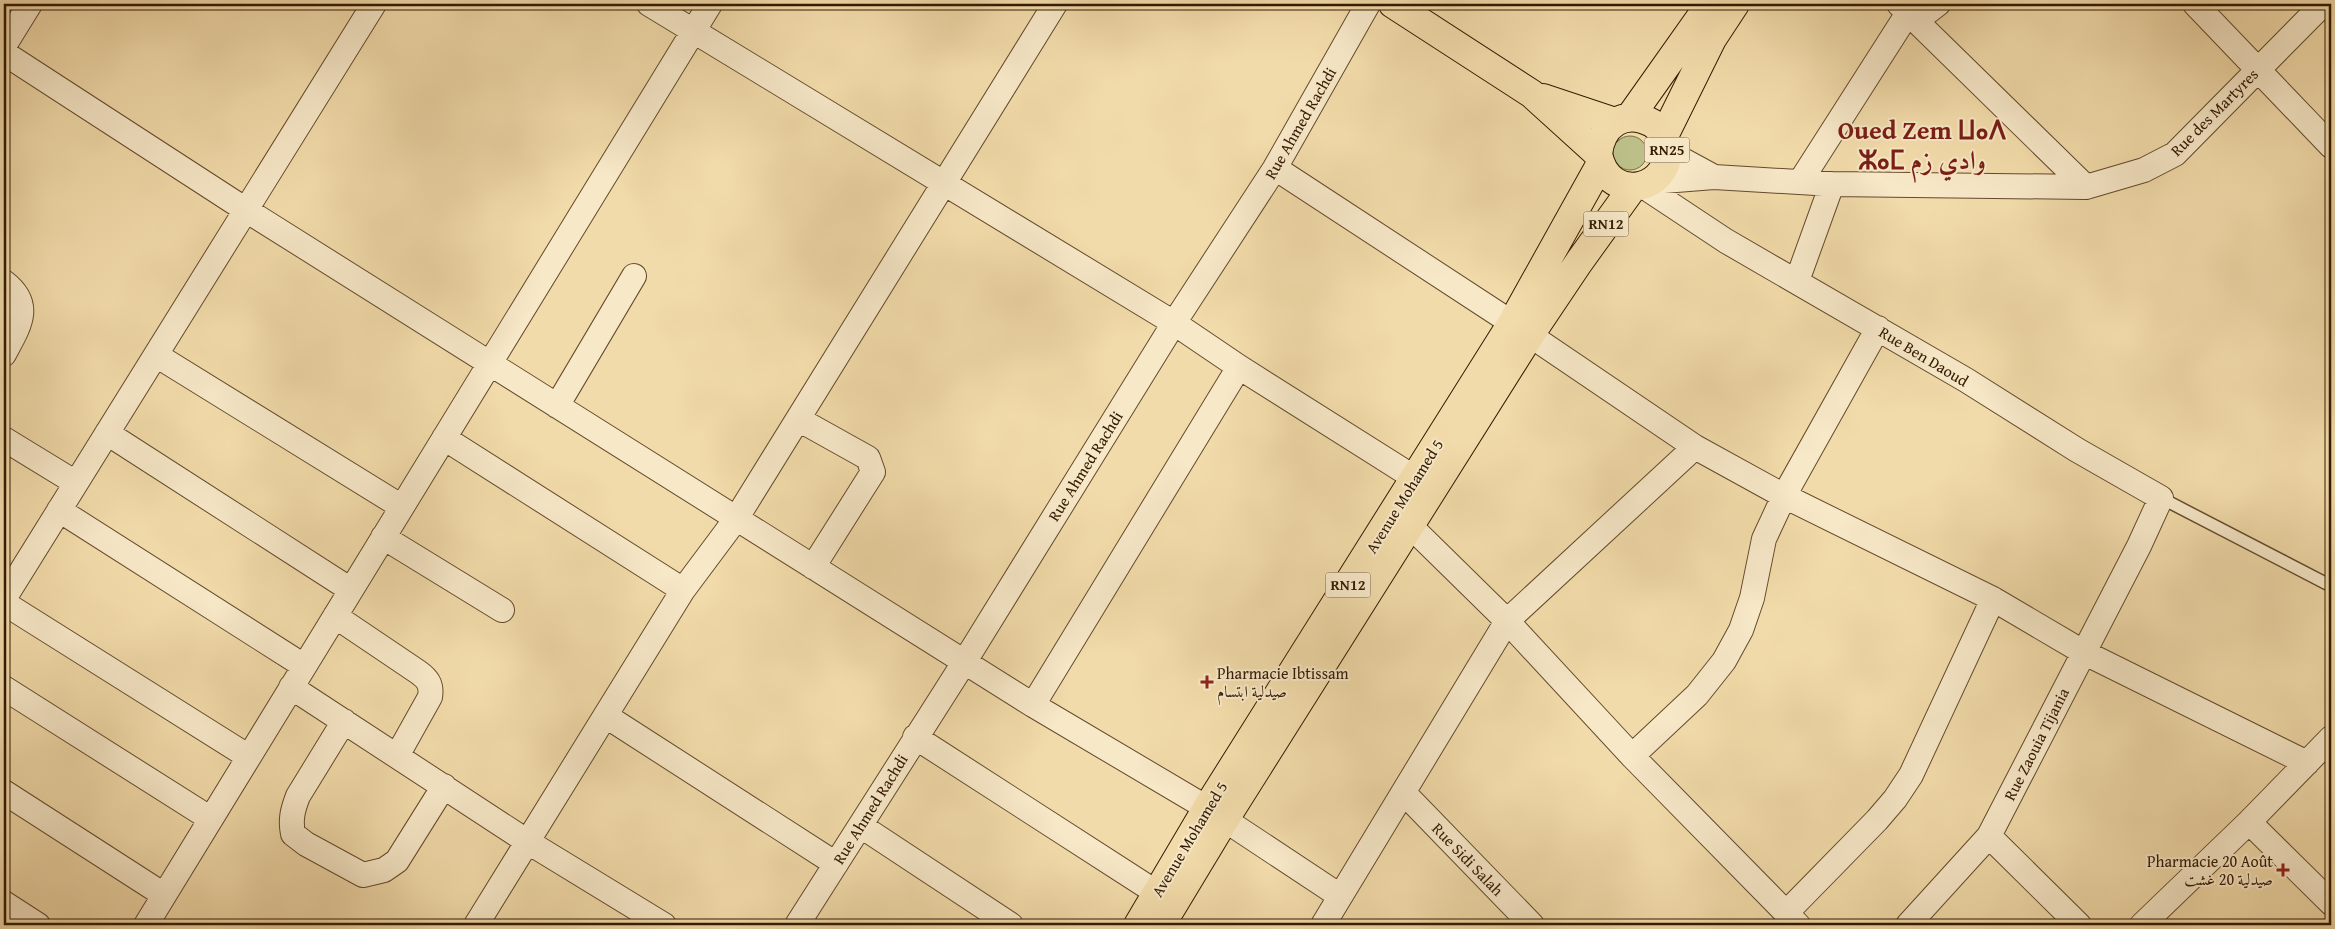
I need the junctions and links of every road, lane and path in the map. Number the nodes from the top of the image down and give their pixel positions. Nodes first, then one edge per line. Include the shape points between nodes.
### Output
1 (30, 4) edge
2 (374, 4) edge
3 (649, 4) edge
4 (710, 4) edge
5 (1055, 4) edge
6 (1368, 4) edge
7 (1393, 4) edge
8 (1710, 4) edge
9 (1735, 4) edge
10 (1938, 4) edge
11 (2195, 4) edge
12 (2323, 4) edge
13 (1908, 12) edge
14 (692, 32) junction
15 (1703, 33) junction
16 (4, 46) edge
17 (4, 53) edge
18 (2257, 69) junction
19 (1532, 94) junction
20 (1622, 120) junction
21 (1666, 144) junction
22 (2331, 146) edge
23 (1599, 160) junction
24 (1275, 168) junction
25 (1714, 177) junction
26 (944, 182) junction
27 (1800, 182) junction
28 (1832, 184) junction
29 (1642, 185) junction
30 (2086, 187) junction
31 (246, 210) junction
32 (634, 276) dead end
33 (1797, 281) junction
34 (4, 282) edge
35 (1174, 323) junction
36 (1878, 328) junction
37 (1521, 329) junction
38 (4, 354) edge
39 (156, 356) junction
40 (490, 363) junction
41 (1239, 368) junction
42 (558, 406) junction
43 (798, 419) junction
44 (107, 433) junction
45 (444, 438) junction
46 (4, 439) edge
47 (1695, 448) junction
48 (76, 483) junction
49 (1423, 484) junction
50 (1784, 496) junction
51 (2161, 498) junction
52 (402, 507) junction
53 (59, 510) junction
54 (1403, 518) junction
55 (736, 519) junction
56 (383, 538) junction
57 (813, 566) junction
58 (2331, 586) edge
59 (351, 590) junction
60 (684, 590) junction
61 (1993, 599) junction
62 (4, 601) edge
63 (502, 610) dead end
64 (335, 616) junction
65 (1507, 621) junction
66 (2082, 652) junction
67 (965, 661) junction
68 (304, 666) junction
69 (291, 687) junction
70 (4, 688) edge
71 (1033, 705) junction
72 (606, 716) junction
73 (344, 721) junction
74 (915, 737) junction
75 (2331, 738) edge
76 (397, 756) junction
77 (1632, 756) junction
78 (249, 757) junction
79 (2307, 763) junction
80 (444, 786) junction
81 (4, 792) edge
82 (1404, 793) junction
83 (1216, 814) junction
84 (211, 819) junction
85 (2249, 822) junction
86 (861, 826) junction
87 (1989, 836) junction
88 (528, 842) junction
89 (836, 864) junction
90 (1157, 893) junction
91 (164, 894) junction
92 (1340, 896) junction
93 (4, 903) edge
94 (2331, 903) edge
95 (1792, 919) edge
96 (38, 925) edge
97 (146, 925) edge
98 (476, 925) edge
99 (664, 925) edge
100 (797, 925) edge
101 (1011, 925) edge
102 (1138, 925) edge
103 (1161, 925) edge
104 (1322, 925) edge
105 (1532, 925) edge
106 (1908, 925) edge
107 (2079, 925) edge
108 (2142, 925) edge

1 - 16 street
2 - 31 street
3 - 14 street
4 - 14 street
5 - 26 street
6 - 24 street, Rue Ahmed Rachdi
7 - 19 main road, RN25
8 - 15 main road, RN25
9 - 15 main road, RN25
10 - 13 street
11 - 18 street
12 - 18 street, Rue des Martyres
13 - 27 street
13 - 30 street
14 - 26 street
14 - 40 street
15 - 20 main road, RN25
15 - 21 main road, RN25
17 - 31 street
18 - 22 street
18 - 30 street, Rue des Martyres via 2175,154 2144,170
19 - 20 main road, RN25
19 - 23 main road, RN25
20 - 21 main road, RN25 via 1644,119 1655,126
20 - 23 main road, RN25 via 1606,130 1600,141
21 - 25 street
21 - 29 main road, RN25 via 1663,169
23 - 29 main road, RN25 via 1614,181
23 - 37 main road, Avenue Mohamed 5 / RN12 via 1557,244
24 - 35 street, Rue Ahmed Rachdi
24 - 37 street
25 - 27 street, Rue des Martyres
25 - 29 street, Rue des Martyres
26 - 35 street
26 - 43 street
27 - 28 street, Rue des Martyres
28 - 30 street, Rue des Martyres
28 - 33 street
29 - 33 street, Rue Ben Daoud via 1726,241
29 - 37 main road, Avenue Mohamed 5 / RN12
31 - 39 street
31 - 40 street
32 - 42 street
33 - 36 street, Rue Ben Daoud
34 - 38 street via 19,296 22,318
35 - 41 street
35 - 67 street, Rue Ahmed Rachdi
36 - 50 street
36 - 51 street, Rue Ben Daoud
37 - 47 street
37 - 49 main road, Avenue Mohamed 5 / RN12
39 - 44 street
39 - 52 street
40 - 42 street
40 - 45 street
41 - 49 street
41 - 71 street
42 - 55 street
43 - 55 street
43 - 57 street via 868,458 873,472
44 - 48 street
44 - 59 street
45 - 52 street
45 - 60 street
46 - 48 street
47 - 50 street
47 - 65 street
48 - 53 street
49 - 54 main road, Avenue Mohamed 5 / RN12
50 - 61 street
50 - 77 street via 1764,539 1752,598 1741,630 1724,661 1697,695
51 - 58 lane
51 - 66 street, Rue Zaouia Tijania
52 - 56 street
53 - 62 street
53 - 68 street
54 - 65 street
54 - 83 main road, Avenue Mohamed 5 / RN12
55 - 57 street
55 - 60 street
56 - 59 street
56 - 63 street
57 - 67 street
59 - 64 street
60 - 72 street
61 - 66 street
61 - 95 street via 1911,774 1895,799
62 - 78 street
64 - 68 street
64 - 76 street via 418,672 431,686 430,697
65 - 77 street
65 - 82 street
66 - 79 street
66 - 87 street, Rue Zaouia Tijania
67 - 71 street
67 - 74 street, Rue Ahmed Rachdi
68 - 69 street
69 - 73 street
69 - 78 street
70 - 84 street
71 - 83 street
72 - 88 street
72 - 89 street
73 - 76 street
73 - 80 street via 293,808 290,822 293,834 306,844 363,875 384,870 397,861
74 - 86 street, Rue Ahmed Rachdi
74 - 90 street
75 - 79 street
76 - 80 street
77 - 95 street
78 - 84 street
79 - 85 street
80 - 88 street
81 - 91 street
82 - 92 street
82 - 105 street, Rue Sidi Salah
83 - 90 main road, Avenue Mohamed 5 / RN12
83 - 92 street
83 - 103 main road, Avenue Mohamed 5 / RN12
84 - 91 street
85 - 94 street
85 - 108 street
86 - 89 street, Rue Ahmed Rachdi
86 - 101 street
87 - 106 street, Rue Zaouia Tijania
87 - 107 street
88 - 98 street
88 - 99 street
89 - 100 street, Rue Ahmed Rachdi
90 - 102 main road, Avenue Mohamed 5 / RN12
91 - 97 street
92 - 104 street
93 - 96 street

